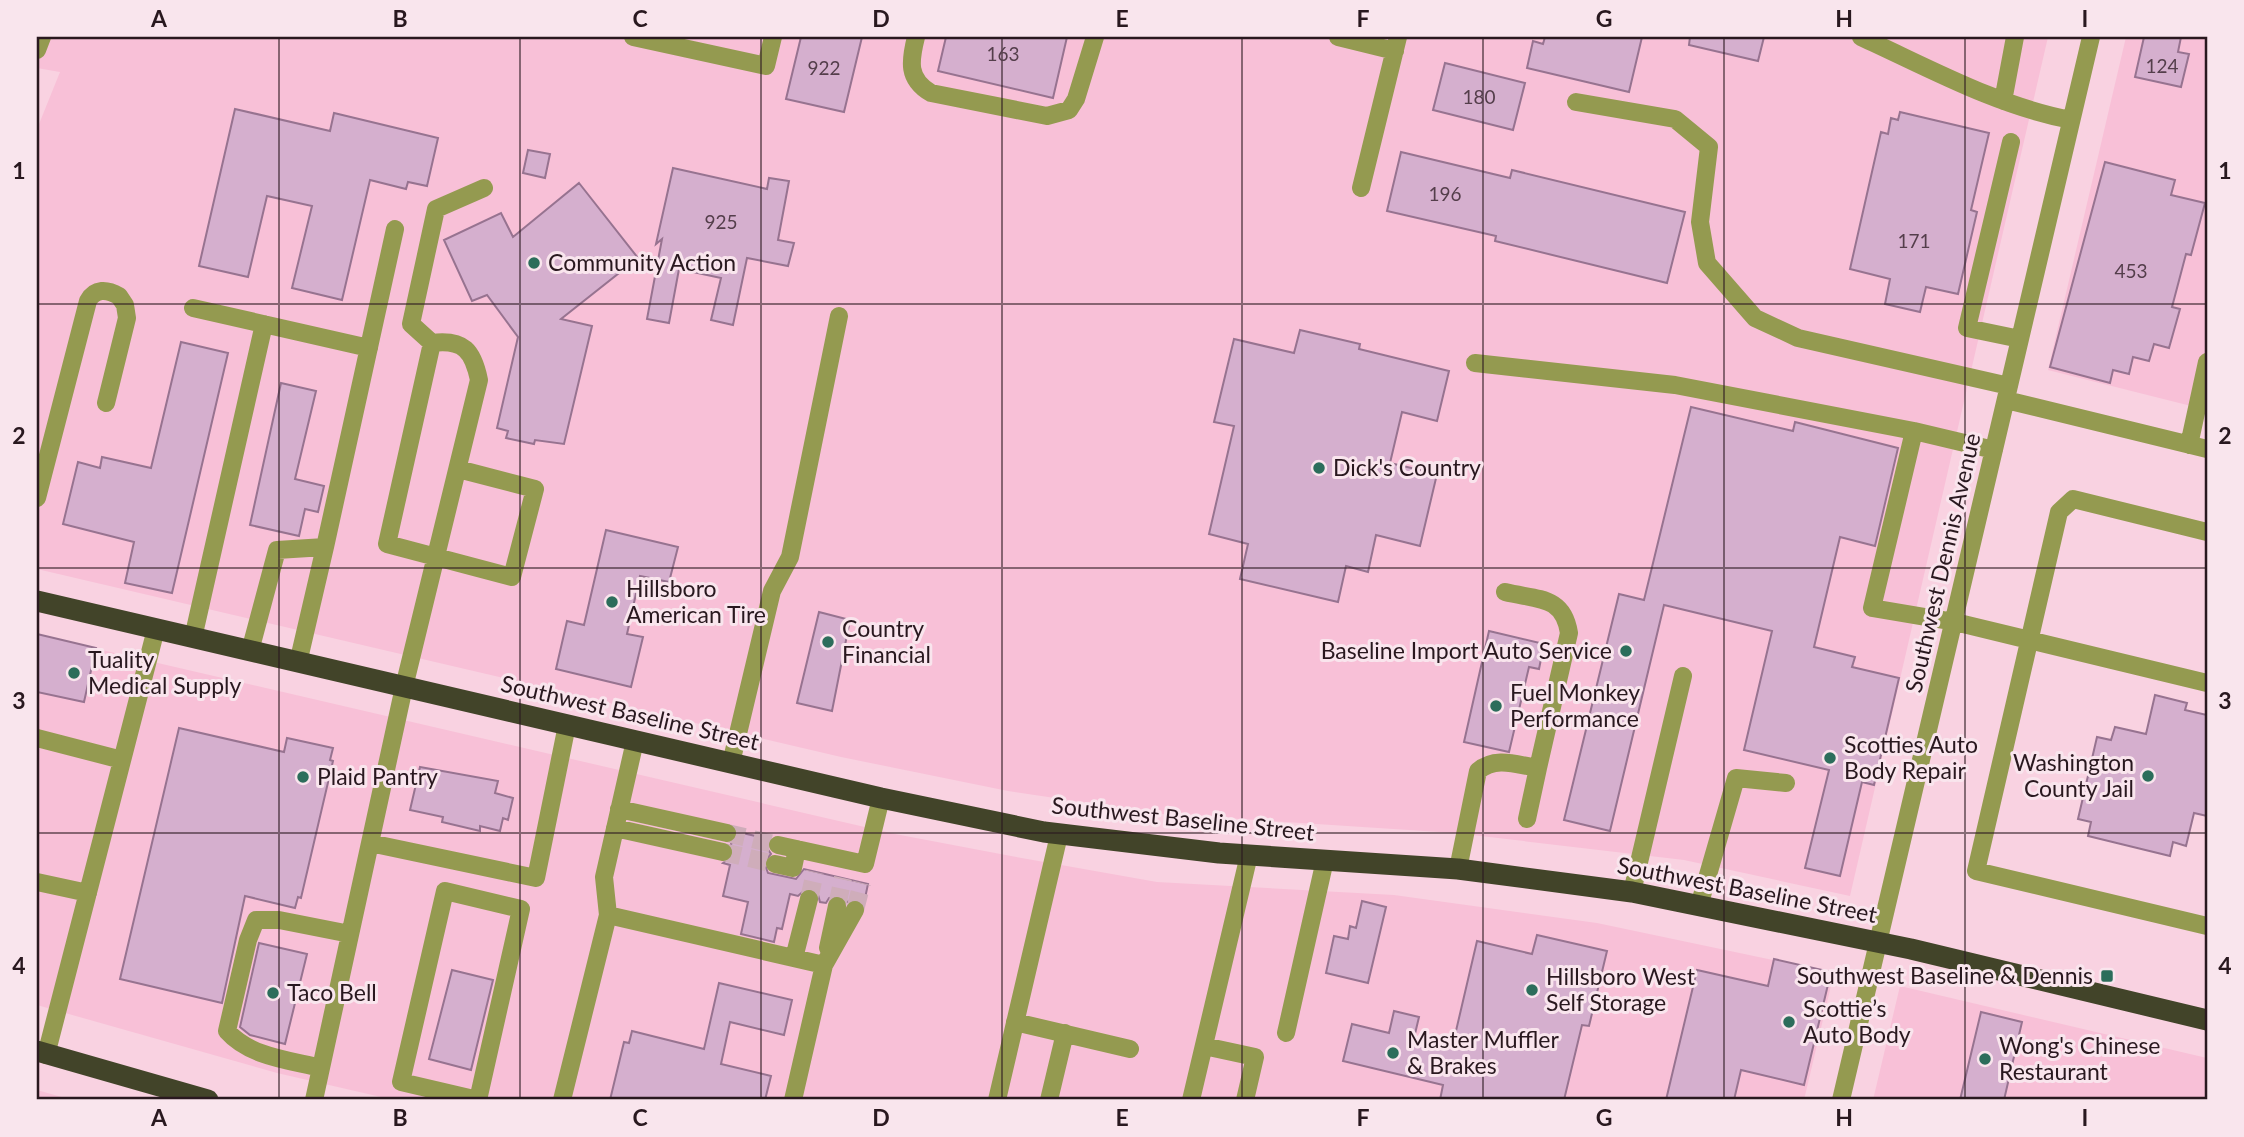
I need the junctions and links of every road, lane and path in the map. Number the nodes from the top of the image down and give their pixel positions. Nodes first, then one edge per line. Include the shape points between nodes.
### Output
1 (42, 37) edge
2 (633, 37) edge
3 (773, 37) edge
4 (916, 37) edge
5 (1095, 37) edge
6 (1338, 37) edge
7 (1861, 37) edge
8 (2015, 37) edge
9 (2091, 37) edge
10 (1396, 44) edge
11 (37, 50) edge
12 (2003, 101) junction
13 (1576, 103) dead end
14 (2071, 120) junction
15 (2011, 142) dead end
16 (484, 188) dead end
17 (1361, 188) dead end
18 (395, 229) dead end
19 (193, 308) dead end
20 (839, 316) dead end
21 (264, 324) junction
22 (2020, 339) junction
23 (432, 343) junction
24 (369, 348) junction
25 (2207, 362) edge
26 (1475, 363) dead end
27 (2008, 393) junction
28 (106, 403) dead end
29 (1914, 431) junction
30 (2189, 445) junction
31 (2207, 449) edge
32 (1994, 450) junction
33 (458, 470) junction
34 (37, 498) edge
35 (2207, 533) edge
36 (325, 547) junction
37 (436, 558) junction
38 (1505, 592) dead end
39 (37, 601) edge
40 (1955, 622) junction
41 (156, 629) junction
42 (193, 638) junction
43 (2031, 640) junction
44 (250, 651) junction
45 (299, 663) junction
46 (1683, 676) dead end
47 (2207, 683) edge
48 (404, 687) junction
49 (567, 725) junction
50 (37, 738) edge
51 (635, 741) junction
52 (122, 760) junction
53 (731, 763) junction
54 (1538, 768) junction
55 (1786, 783) dead end
56 (881, 798) junction
57 (619, 808) junction
58 (1527, 819) dead end
59 (615, 828) junction
60 (727, 833) tunnel mouth
61 (1059, 835) junction
62 (370, 843) junction
63 (778, 845) tunnel mouth
64 (797, 849) junction
65 (723, 852) tunnel mouth
66 (1249, 855) junction
67 (1325, 860) junction
68 (856, 862) junction
69 (775, 864) tunnel mouth
70 (492, 869) junction
71 (1458, 869) junction
72 (843, 878) tunnel mouth
73 (37, 882) edge
74 (862, 883) tunnel mouth
75 (1632, 892) junction
76 (88, 893) junction
77 (808, 899) tunnel mouth
78 (486, 901) junction
79 (837, 906) tunnel mouth
80 (1699, 906) junction
81 (855, 910) tunnel mouth
82 (608, 915) junction
83 (2207, 926) edge
84 (350, 934) junction
85 (1879, 943) junction
86 (794, 958) junction
87 (824, 965) junction
88 (2207, 1020) edge
89 (1015, 1022) junction
90 (1065, 1033) junction
91 (1286, 1033) dead end
92 (1204, 1046) junction
93 (1130, 1049) dead end
94 (41, 1053) edge
95 (321, 1068) junction
96 (466, 1099) edge
97 (208, 1100) edge
98 (314, 1100) edge
99 (562, 1100) edge
100 (793, 1100) edge
101 (997, 1100) edge
102 (1049, 1100) edge
103 (1191, 1100) edge
104 (1245, 1100) edge
105 (1841, 1100) edge

1 - 11 street
2 - 3 street via 766,66
4 - 5 street via 910,60 912,75 931,93 1046,116 1069,110 1076,99
6 - 10 street
7 - 12 street
8 - 12 street
9 - 14 street, Southwest Dennis Avenue
10 - 17 street
12 - 14 street
13 - 27 street via 1675,119 1709,147 1700,222 1707,263 1755,318 1798,338
14 - 22 street, Southwest Dennis Avenue
15 - 22 street via 1967,328
16 - 23 street via 436,209 411,324
18 - 24 street
19 - 21 street
20 - 53 street via 790,557 772,591
21 - 24 street
21 - 42 street
22 - 27 street, Southwest Dennis Avenue
23 - 33 street via 449,341 462,346 470,354 479,380
23 - 37 street via 387,544
24 - 36 street
25 - 30 street
26 - 29 street via 1675,385
27 - 30 street
27 - 32 street, Southwest Dennis Avenue
28 - 34 street via 127,318 119,296 101,290 88,301
29 - 32 street
29 - 40 street via 1872,608
30 - 31 street
32 - 40 street, Southwest Dennis Avenue
33 - 37 street
33 - 37 street via 535,489 512,577
35 - 43 street via 2073,499 2059,512
36 - 44 street via 277,550
36 - 45 street
37 - 48 street
38 - 54 street via 1557,605 1566,615 1569,633
39 - 41 highway, Southwest Baseline Street
40 - 43 street
40 - 85 street, Southwest Dennis Avenue
41 - 42 highway, Southwest Baseline Street
41 - 52 street
42 - 44 highway, Southwest Baseline Street
43 - 47 street
43 - 83 street via 1976,871
44 - 45 highway, Southwest Baseline Street
45 - 48 highway, Southwest Baseline Street
46 - 75 street
48 - 49 highway, Southwest Baseline Street
48 - 62 street
49 - 51 highway, Southwest Baseline Street
49 - 70 street via 536,878
50 - 52 street
51 - 53 highway, Southwest Baseline Street
51 - 57 street
52 - 76 street
53 - 56 highway, Southwest Baseline Street
54 - 58 street
54 - 71 street via 1488,762 1478,771
55 - 80 street via 1736,778
56 - 61 highway, Southwest Baseline Street
56 - 68 street
57 - 59 street
57 - 60 street
59 - 65 street
59 - 82 street via 604,877
61 - 66 highway, Southwest Baseline Street
61 - 89 street
62 - 70 street
62 - 84 street
63 - 64 street
64 - 68 street via 817,863
64 - 69 street via 793,868
66 - 67 highway, Southwest Baseline Street
66 - 92 street
67 - 71 highway, Southwest Baseline Street
67 - 91 street
68 - 72 street
68 - 74 street
70 - 78 street
71 - 75 highway, Southwest Baseline Street
73 - 76 street
75 - 80 highway, Southwest Baseline Street
76 - 94 street
77 - 86 street
78 - 96 street via 521,909 478,1100
78 - 96 street via 444,891 401,1082
79 - 87 street
80 - 85 highway, Southwest Baseline Street
81 - 87 street
82 - 86 street
82 - 99 street
84 - 95 street
84 - 95 street via 279,919 256,919 227,1031 250,1050
85 - 88 highway, Southwest Baseline Street
85 - 105 street, Southwest Dennis Avenue
86 - 87 street
87 - 100 street
89 - 90 street
89 - 101 street
90 - 93 street
90 - 102 street
92 - 103 street
92 - 104 street via 1255,1057
94 - 97 highway
95 - 98 street

